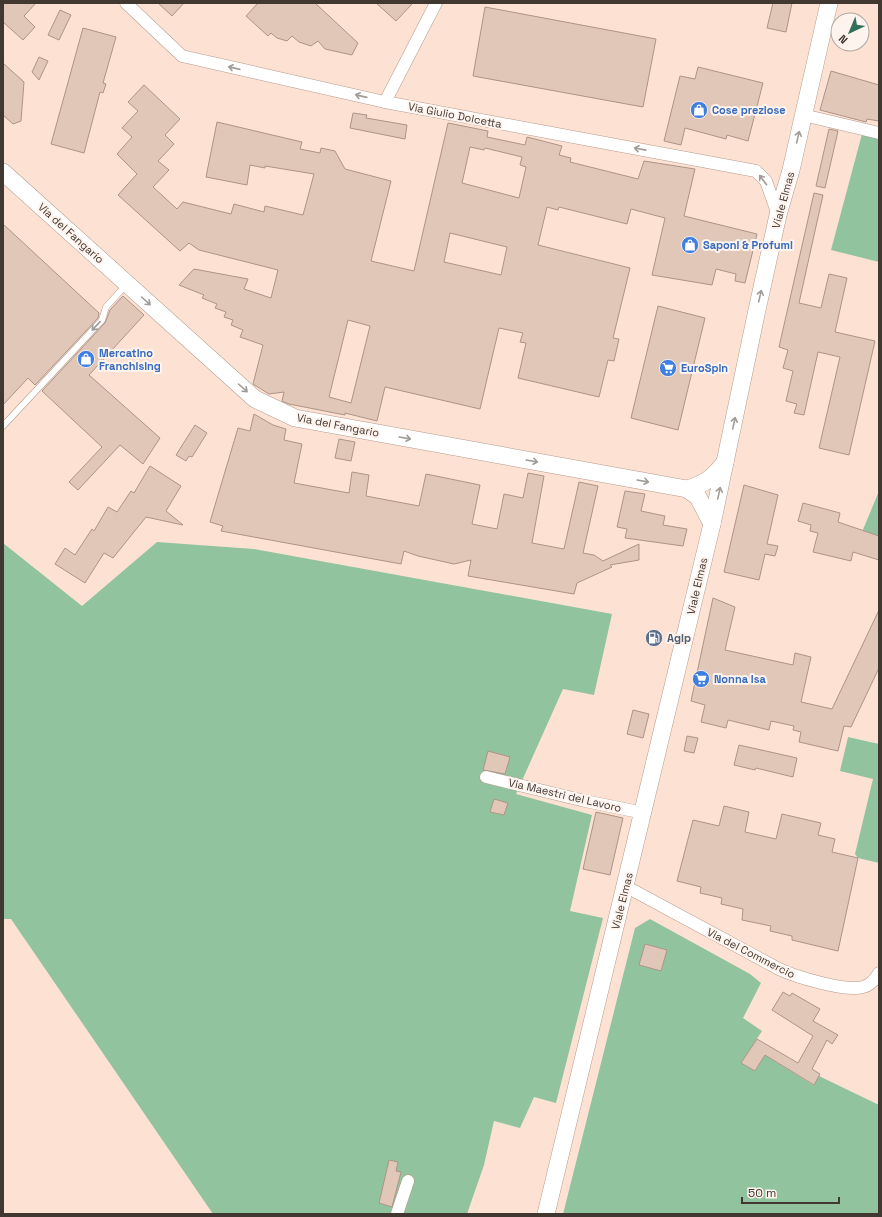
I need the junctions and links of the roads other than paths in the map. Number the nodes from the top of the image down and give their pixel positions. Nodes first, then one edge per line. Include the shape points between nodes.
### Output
1 (126, 3) edge
2 (436, 3) edge
3 (828, 3) edge
4 (385, 102) junction
5 (803, 115) junction
6 (879, 133) edge
7 (3, 172) edge
8 (778, 215) junction
9 (127, 284) junction
10 (3, 426) edge
11 (726, 462) junction
12 (687, 489) junction
13 (712, 524) junction
14 (486, 777) dead end
15 (644, 813) junction
16 (626, 886) junction
17 (879, 973) edge
18 (408, 1182) dead end
19 (397, 1214) edge
20 (546, 1214) edge

4 -> 1 street, Via Giulio Dolcetta via 182,56
2 - 4 street
3 - 5 main road, Viale Elmas
8 -> 4 street, Via Giulio Dolcetta via 766,182 756,171
5 - 6 street
8 -> 5 main road, Viale Elmas
7 - 9 main road, Via del Fangario
11 -> 8 main road, Viale Elmas
9 -> 10 lane via 106,307 102,320
9 -> 12 main road, Via del Fangario via 255,398 295,418
11 - 12 main road, Via del Fangario via 707,482
13 -> 11 main road, Viale Elmas
12 - 13 main road via 698,496
13 - 15 main road, Viale Elmas
14 - 15 street, Via Maestri del Lavoro
15 - 16 main road, Viale Elmas
16 - 17 street, Via del Commercio via 797,977 855,989 865,987 874,981
16 - 20 main road, Viale Elmas
18 - 19 street

